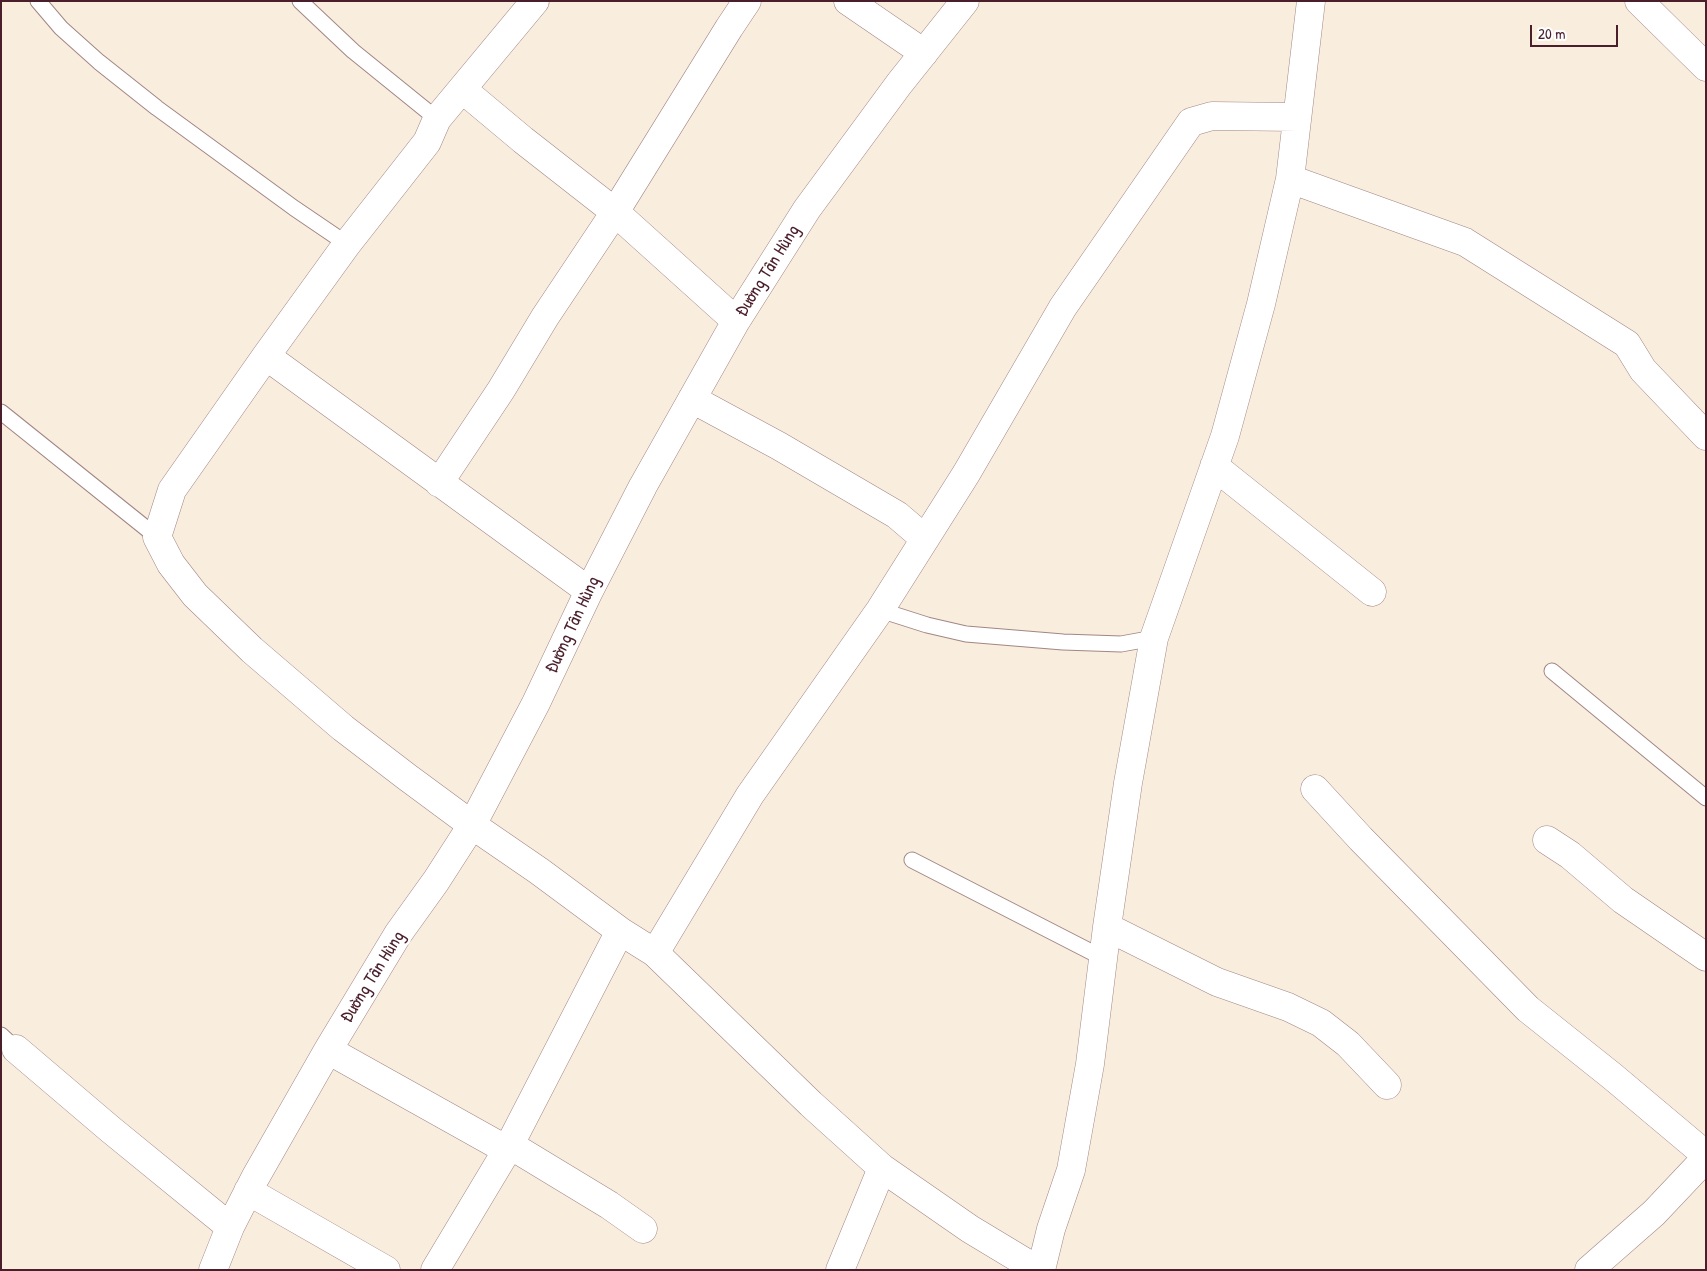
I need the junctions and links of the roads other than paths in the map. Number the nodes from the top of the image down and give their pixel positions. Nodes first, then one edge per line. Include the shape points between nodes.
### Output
1 (38, 1) edge
2 (300, 1) edge
3 (535, 1) edge
4 (747, 1) edge
5 (848, 1) edge
6 (965, 1) edge
7 (1311, 1) edge
8 (1638, 1) edge
9 (924, 53) junction
10 (1706, 67) edge
11 (462, 89) junction
12 (1297, 117) junction
13 (437, 119) junction
14 (1290, 179) junction
15 (615, 212) junction
16 (347, 244) junction
17 (736, 321) junction
18 (266, 356) junction
19 (692, 399) junction
20 (1, 412) edge
21 (1706, 436) edge
22 (1214, 466) junction
23 (439, 483) junction
24 (157, 537) junction
25 (925, 539) junction
26 (589, 590) junction
27 (1372, 592) dead end
28 (880, 610) junction
29 (1154, 638) junction
30 (1552, 671) dead end
31 (1315, 788) dead end
32 (1706, 798) edge
33 (472, 825) junction
34 (1547, 840) dead end
35 (912, 860) dead end
36 (1107, 927) junction
37 (620, 931) junction
38 (655, 953) junction
39 (1706, 957) edge
40 (1103, 958) junction
41 (9, 1042) edge
42 (328, 1050) junction
43 (1387, 1085) dead end
44 (508, 1148) junction
45 (1706, 1156) edge
46 (882, 1168) junction
47 (248, 1191) junction
48 (230, 1226) junction
49 (643, 1230) dead end
50 (213, 1270) edge
51 (386, 1270) edge
52 (435, 1270) edge
53 (840, 1270) edge
54 (1040, 1270) edge
55 (1589, 1270) edge

1 - 16 lane via 67,34 157,108
2 - 13 lane via 353,51
3 - 11 street
4 - 15 street
5 - 9 street
6 - 9 street, Đường Tân Hùng
7 - 12 street
8 - 10 street
9 - 17 street, Đường Tân Hùng via 807,209
11 - 13 street
11 - 15 street
12 - 14 street
12 - 25 street via 1212,116 1191,122 1064,306
13 - 16 street via 428,142
14 - 21 street via 1465,242 1627,344 1643,370
14 - 22 street via 1233,410
15 - 17 street
15 - 23 street
16 - 18 street
17 - 19 street, Đường Tân Hùng
18 - 23 street
18 - 24 street via 172,490
19 - 25 street via 898,515
19 - 26 street, Đường Tân Hùng
20 - 24 lane
22 - 27 street
22 - 29 street
23 - 26 street
24 - 33 street via 171,564 195,595 252,650 343,728
25 - 28 street
26 - 33 street, Đường Tân Hùng via 536,703
28 - 29 lane via 966,634 1121,644
28 - 38 street via 750,795
29 - 36 street via 1128,782
30 - 32 lane
31 - 45 street via 1528,1009
33 - 37 street
33 - 42 street, Đường Tân Hùng via 398,934
34 - 39 street via 1623,900
35 - 40 lane
36 - 40 street
36 - 43 street via 1217,982 1288,1007 1321,1023 1348,1044
37 - 38 street
37 - 44 street
38 - 46 street
40 - 54 street via 1090,1064 1071,1170
41 - 48 street
42 - 44 street
42 - 47 street, Đường Tân Hùng
44 - 49 street via 609,1205
44 - 52 street
45 - 55 street via 1654,1213
46 - 53 street
46 - 54 street via 970,1228
47 - 48 street, Đường Tân Hùng
47 - 51 street
48 - 50 street, Đường Tân Hùng

